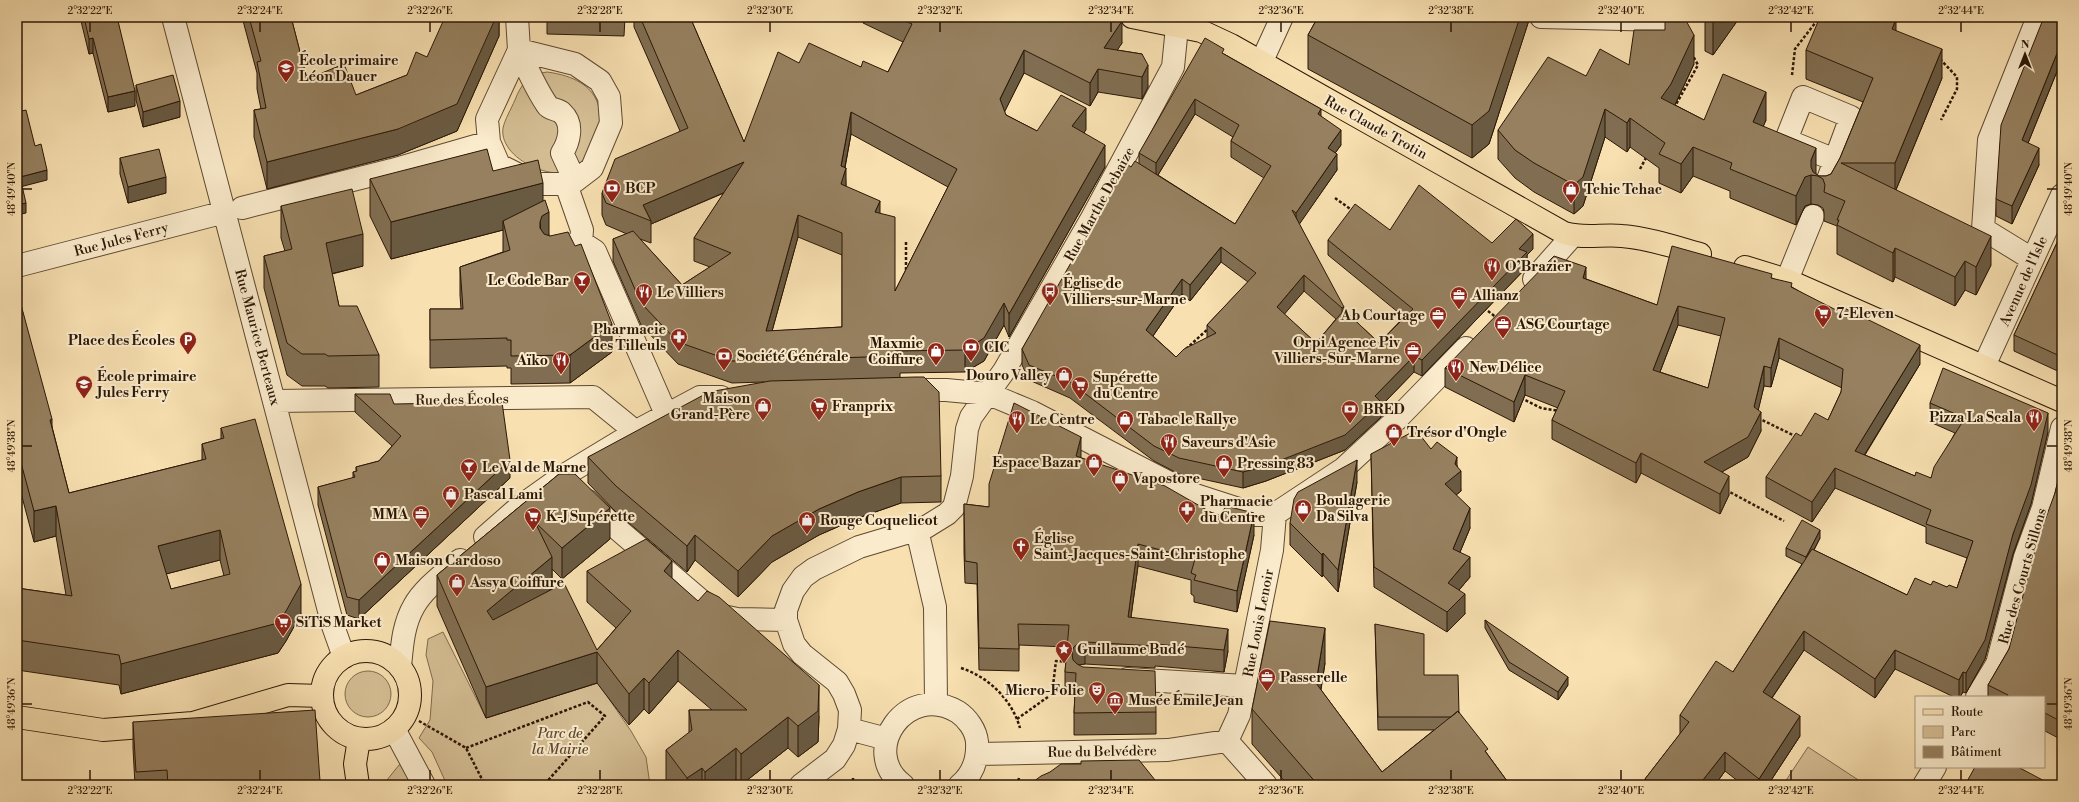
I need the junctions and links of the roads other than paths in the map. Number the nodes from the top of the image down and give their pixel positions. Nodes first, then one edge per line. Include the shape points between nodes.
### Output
1 (173, 17) edge
2 (517, 17) edge
3 (1132, 17) edge
4 (1282, 17) edge
5 (1541, 17) edge
6 (1671, 17) edge
7 (2038, 17) edge
8 (1177, 22) edge
9 (519, 50) junction
10 (1261, 63) junction
11 (489, 142) junction
12 (1835, 160) junction
13 (571, 183) junction
14 (1822, 193) edge
15 (2062, 195) edge
16 (233, 210) junction
17 (1813, 216) dead end
18 (1573, 236) junction
19 (582, 242) junction
20 (552, 252) edge
21 (2032, 259) junction
22 (17, 266) edge
23 (1787, 280) junction
24 (1520, 293) edge
25 (1480, 333) edge
26 (1984, 366) junction
27 (883, 391) edge
28 (989, 394) junction
29 (740, 396) edge
30 (275, 401) junction
31 (2062, 401) edge
32 (666, 414) junction
33 (2062, 428) edge
34 (636, 432) junction
35 (560, 473) junction
36 (1275, 514) junction
37 (922, 529) junction
38 (786, 620) junction
39 (344, 657) junction
40 (400, 667) junction
41 (1107, 678) edge
42 (1245, 686) junction
43 (322, 696) junction
44 (1978, 696) edge
45 (936, 703) junction
46 (17, 718) edge
47 (400, 721) junction
48 (849, 729) junction
49 (358, 739) junction
50 (887, 739) junction
51 (1227, 742) junction
52 (977, 754) junction
53 (1934, 768) edge
54 (358, 785) edge
55 (424, 785) edge
56 (801, 785) edge
57 (904, 785) edge
58 (960, 785) edge
59 (1266, 785) edge
60 (1924, 785) edge

1 - 16 street, Rue Maurice Berteaux
2 - 9 street
3 - 8 main road, Rue Claude Trotin
4 - 10 street
5 - 6 street via 1663,20
7 - 21 street via 1989,140 1983,229
8 - 10 main road, Rue Claude Trotin via 1208,34
8 - 28 street, Rue Marthe Debaize via 1173,67 1092,218
9 - 11 street via 488,119
9 - 13 street via 529,76 548,107 563,114 567,120 569,138 562,153
9 - 13 street via 575,64 600,81 609,97 611,123 592,168
10 - 18 main road, Rue Claude Trotin via 1521,207 1556,229
11 - 13 street via 499,164 537,184
11 - 16 street, Rue Jules Ferry via 392,170
12 - 12 street via 1786,140 1803,97 1851,117
12 - 14 street
13 - 19 street via 582,230
15 - 21 street, Avenue de l'Isle
16 - 22 street, Rue Jules Ferry
16 - 30 street, Rue Maurice Berteaux
17 - 23 street
18 - 23 main road via 1639,238
18 - 24 street
19 - 20 street
19 - 32 street via 595,251
21 - 26 street, Avenue de l'Isle
23 - 26 main road
25 - 36 street via 1396,420 1343,469
26 - 31 main road
27 - 28 street via 946,390
28 - 36 street via 1032,412 1093,446 1189,493 1257,515
28 - 37 street, Rue Marthe Debaize via 969,423 962,476 954,507
29 - 32 street via 700,397
30 - 34 street, Rue des Écoles via 593,397
30 - 39 street, Rue Maurice Berteaux via 332,626
32 - 34 street
33 - 44 street, Rue des Courts Sillons via 2043,508 2025,557 1997,664
34 - 35 street
35 - 38 street via 608,521 718,615 737,619
35 - 40 street via 429,588 414,606 406,625
36 - 42 street, Rue Louis Lenoir via 1272,550
37 - 38 street, Rue Marthe Debaize via 859,547 814,569 793,591 786,610
37 - 45 street via 935,607
38 - 48 street via 794,644 802,654 836,682 844,694 850,710
39 - 40 main road via 358,652 373,652 388,656
39 - 43 main road via 333,665 326,676
40 - 47 main road via 408,681 410,697
41 - 42 street
42 - 51 street, Rue Louis Lenoir via 1239,716
43 - 46 main road via 288,695 193,723 103,730
43 - 49 main road via 326,715 334,726
45 - 50 street via 921,704 908,710 897,719
45 - 52 street via 950,707 967,720 976,739
47 - 49 main road via 378,738
47 - 55 street
48 - 50 street
48 - 56 street via 844,745 835,759
49 - 54 main road
50 - 57 street via 887,760 892,772
51 - 52 street, Rue du Belvédère via 1168,750
51 - 59 street
52 - 58 street via 974,767
53 - 60 street

